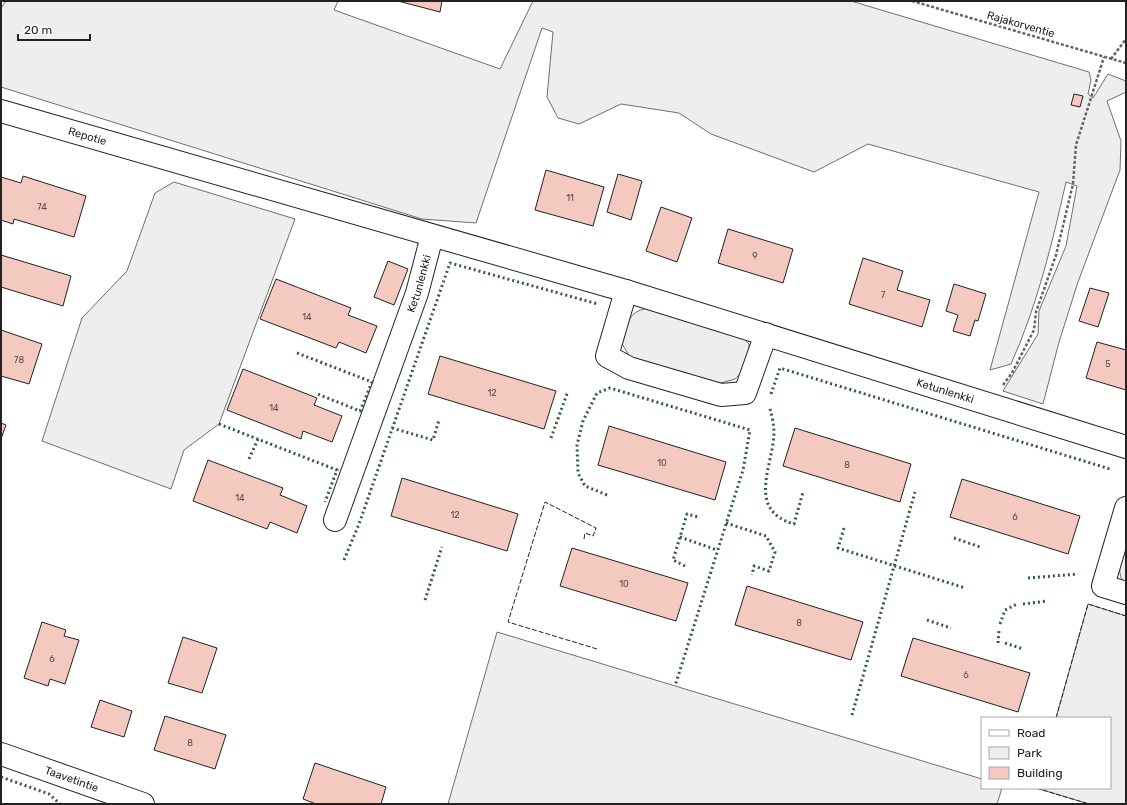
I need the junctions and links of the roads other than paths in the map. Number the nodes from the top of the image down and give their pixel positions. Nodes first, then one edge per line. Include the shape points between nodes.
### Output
1 (1, 110) edge
2 (432, 236) junction
3 (626, 291) junction
4 (766, 334) junction
5 (1126, 447) edge
6 (1126, 508) edge
7 (335, 520) dead end
8 (1126, 593) edge
9 (1, 754) edge
10 (94, 796) edge
11 (143, 804) edge

1 - 2 street, Repotie
2 - 3 street, Ketunlenkki
2 - 7 street, Ketunlenkki via 417,293
3 - 4 street, Ketunlenkki
3 - 4 street via 607,356 629,368 720,395 745,393
4 - 5 street, Ketunlenkki
6 - 8 street via 1103,586
9 - 10 street, Taavetintie
10 - 11 street, Taavetintie

